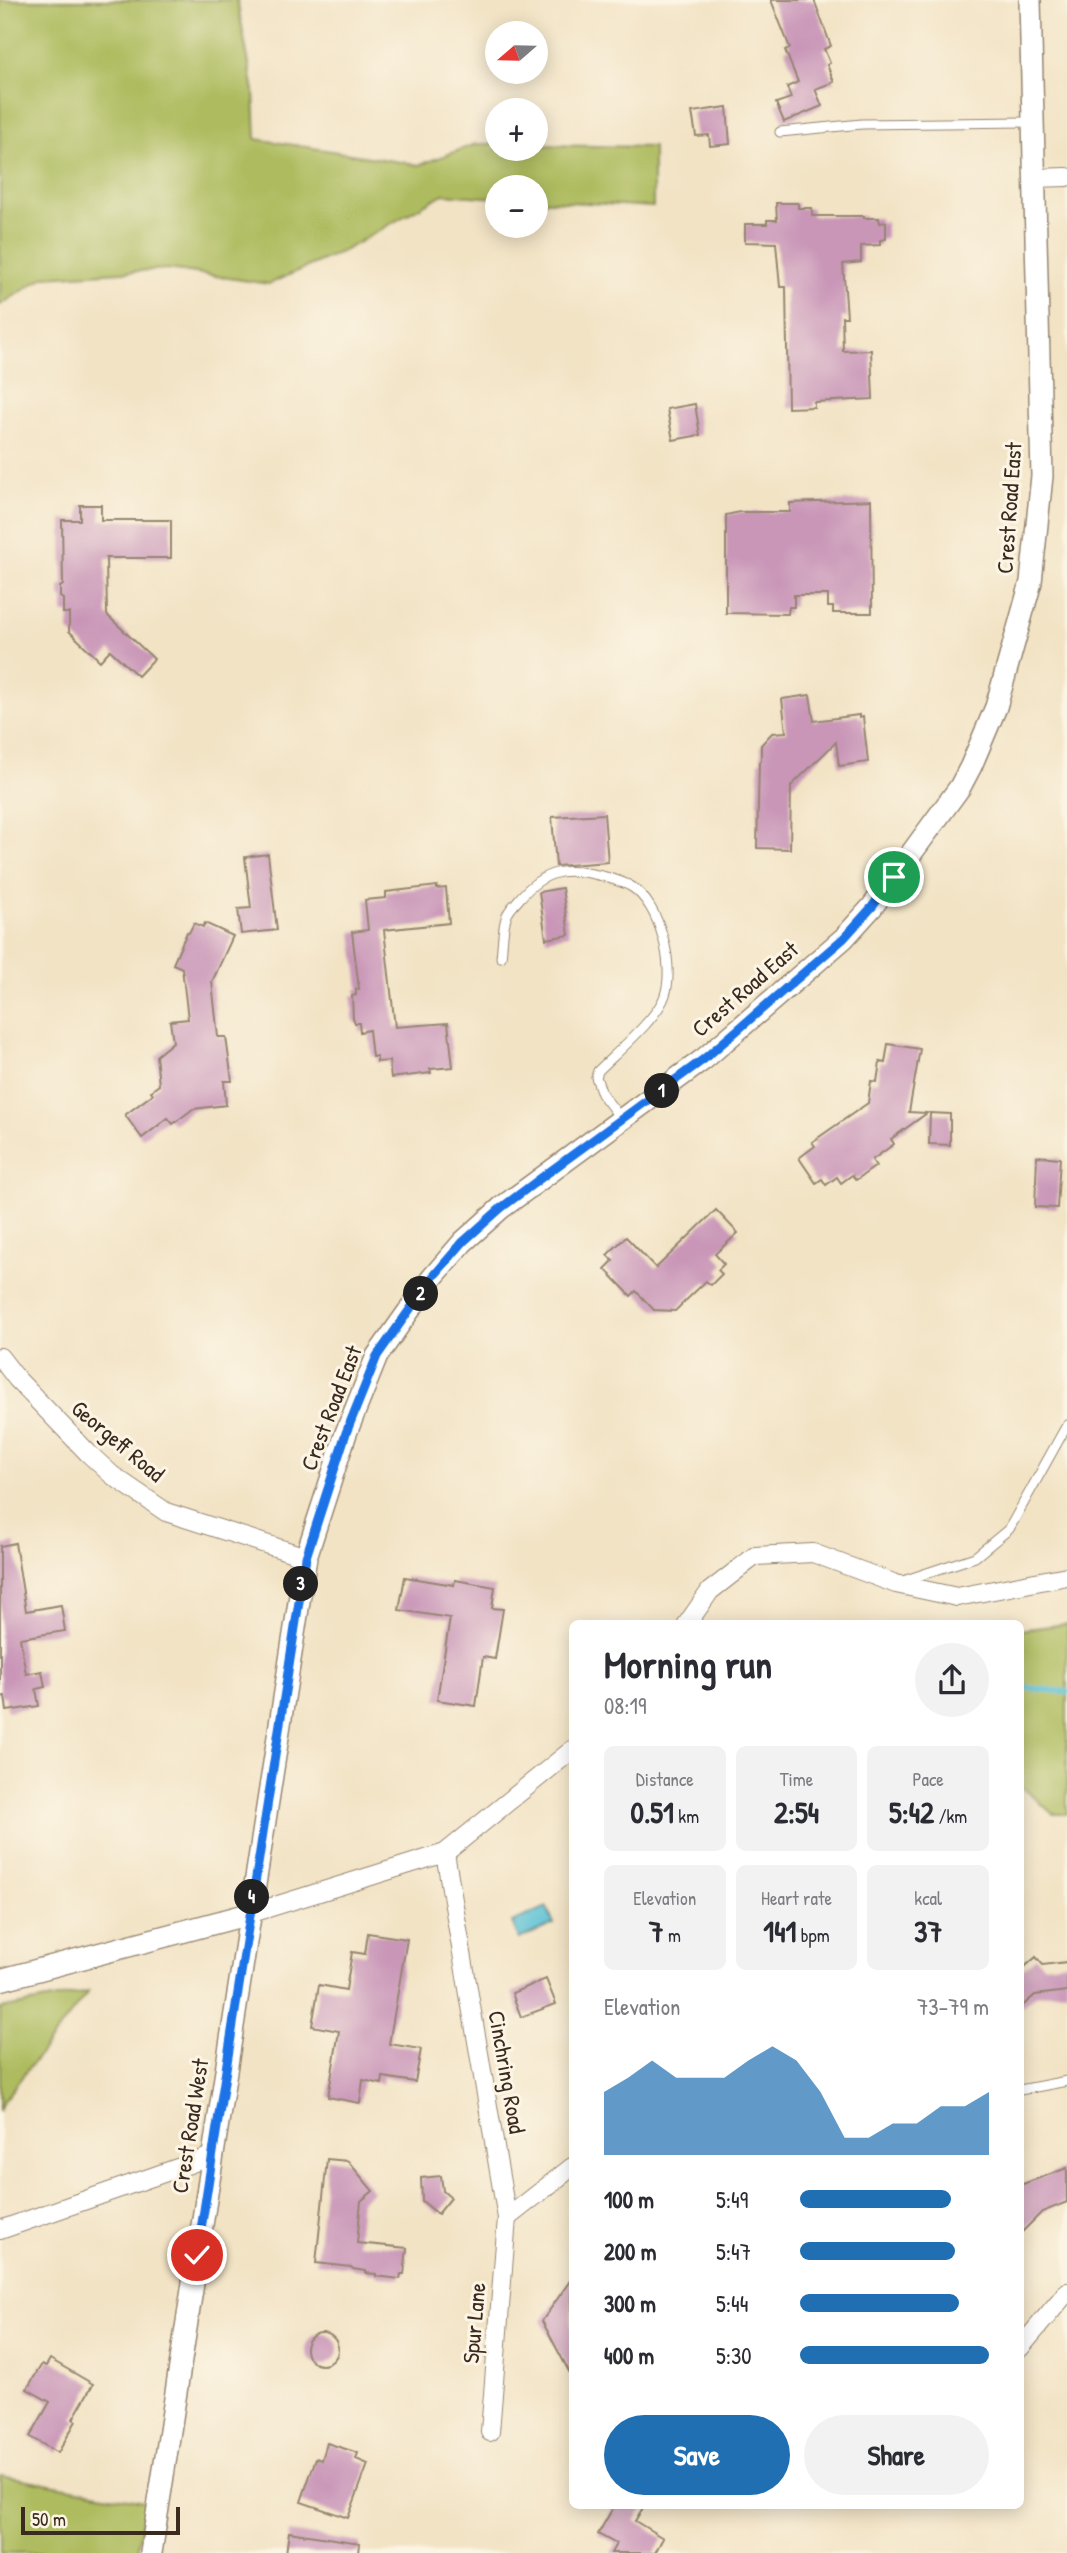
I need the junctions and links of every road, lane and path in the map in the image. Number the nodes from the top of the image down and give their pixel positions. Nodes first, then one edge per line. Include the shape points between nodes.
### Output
1 (1030, 0) edge
2 (1033, 122) junction
3 (780, 132) dead end
4 (1067, 177) edge
5 (1035, 178) junction
6 (501, 957) dead end
7 (621, 1119) junction
8 (0, 1357) edge
9 (1067, 1424) edge
10 (306, 1557) junction
11 (1067, 1576) edge
12 (895, 1584) junction
13 (690, 1620) edge
14 (569, 1752) edge
15 (445, 1853) junction
16 (249, 1914) junction
17 (0, 1980) edge
18 (1067, 2081) edge
19 (1024, 2089) edge
20 (212, 2156) junction
21 (569, 2169) edge
22 (507, 2218) junction
23 (0, 2230) edge
24 (1067, 2292) edge
25 (1024, 2343) edge
26 (490, 2432) dead end
27 (151, 2553) edge

1 - 2 street, Crest Road East
2 - 3 lane via 862,124
2 - 5 street, Crest Road East
4 - 5 street
5 - 7 street, Crest Road East via 1042,476 1031,582 996,707 971,766 872,907 844,938 704,1059
6 - 7 lane via 509,912 535,881 547,876 582,871 633,887 644,898 664,941 668,985 659,1008 598,1071 601,1094
7 - 10 street, Crest Road East via 501,1208 432,1278 377,1356 346,1433
8 - 10 street, Georgeff Road via 65,1432 112,1475 166,1512
9 - 12 lane via 1009,1529 994,1543 975,1557
10 - 16 street, Crest Road East
11 - 12 street via 957,1597
12 - 13 street via 813,1553 755,1556 710,1591
14 - 15 street
15 - 16 street
15 - 22 street, Cinchring Road
16 - 17 street
16 - 20 street, Crest Road West
18 - 19 lane
20 - 23 street
20 - 27 street, Crest Road West
21 - 22 street
22 - 26 street, Spur Lane
24 - 25 street

